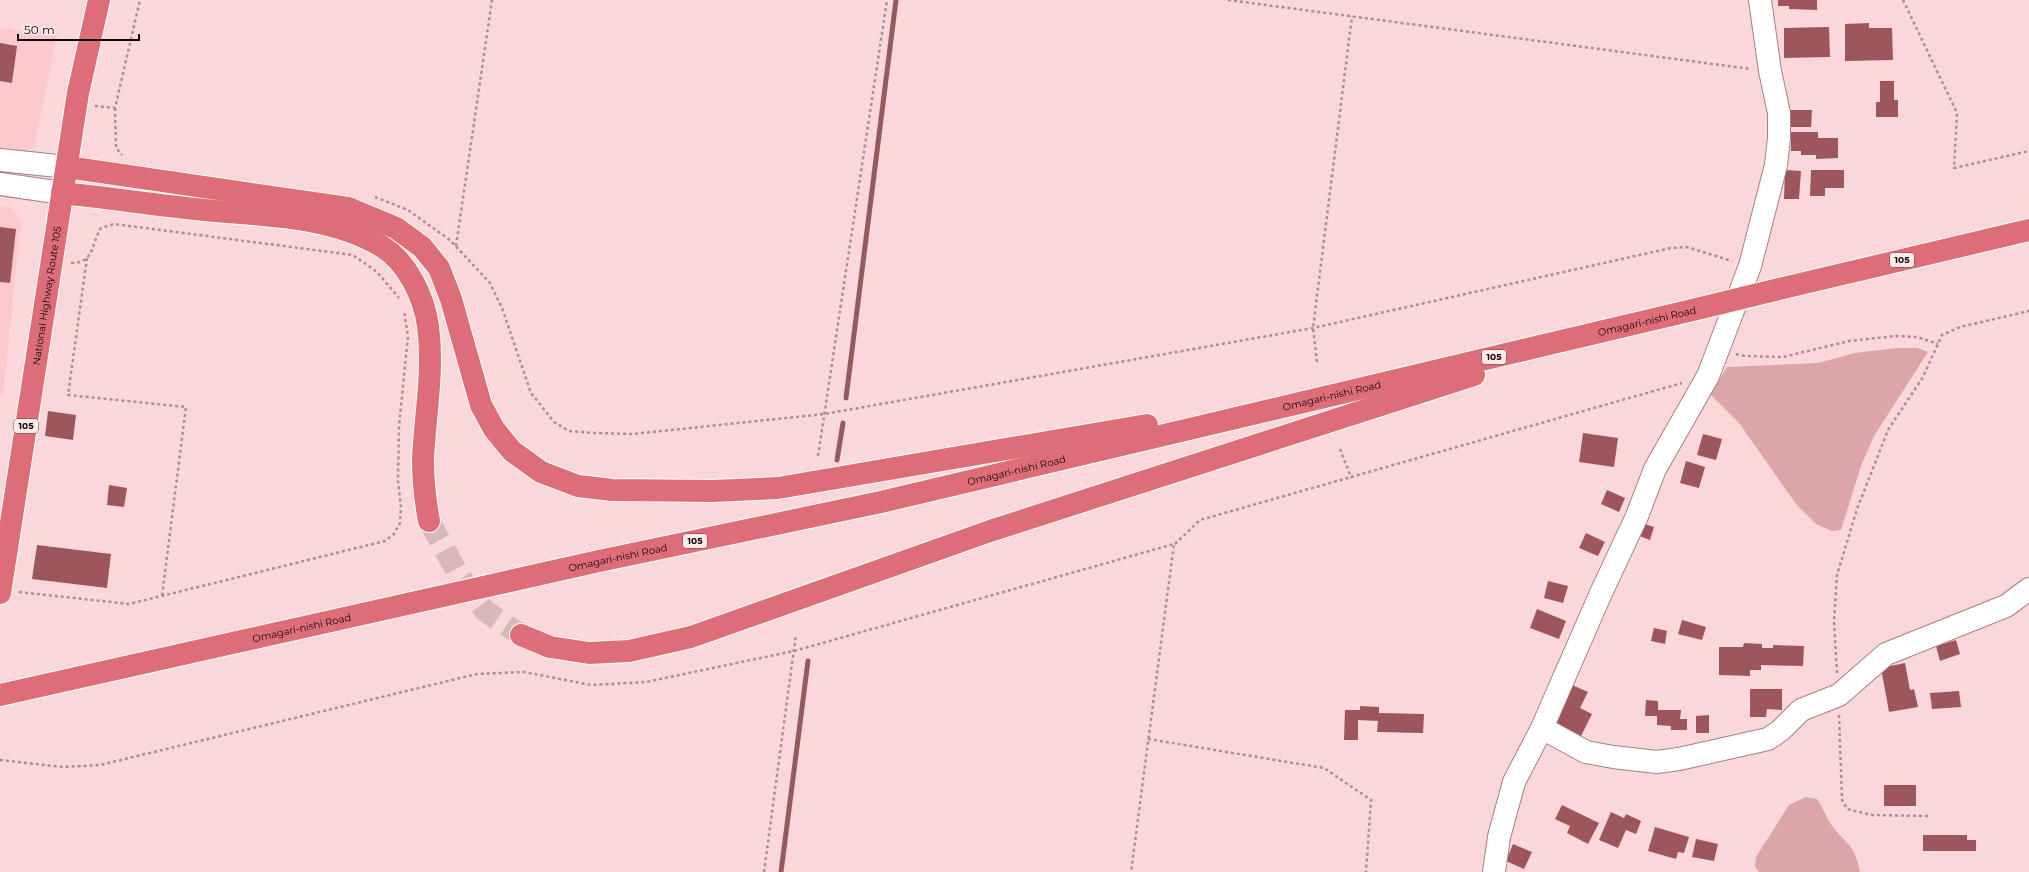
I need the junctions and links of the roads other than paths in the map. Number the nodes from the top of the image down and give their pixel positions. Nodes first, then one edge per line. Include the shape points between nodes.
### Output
1 (99, 0) edge
2 (1760, 0) edge
3 (0, 160) edge
4 (67, 167) junction
5 (0, 184) edge
6 (62, 193) junction
7 (2029, 230) edge
8 (1628, 326) junction
9 (1360, 388) junction
10 (428, 521) tunnel mouth
11 (2029, 589) edge
12 (0, 590) edge
13 (0, 593) edge
14 (522, 635) tunnel mouth
15 (0, 695) edge
16 (1542, 728) junction
17 (1494, 872) edge

1 - 4 highway, National Highway Route 105 / 105 via 76,104
2 - 16 street via 1779,113 1780,138 1776,166 1750,266 1708,376 1656,469
3 - 4 street
4 - 6 highway, National Highway Route 105 / 105
4 - 9 highway via 348,208 396,228 422,247 439,268 451,299 482,405 494,428 512,451 541,472 578,486 612,490 713,491 778,488
5 - 6 street
6 - 10 highway via 301,220 348,229 382,246 404,266 419,293 428,326 431,370 423,459
6 - 12 highway, National Highway Route 105 / 105
7 - 8 highway, Omagari-nishi Road / 105, bridge
8 - 9 highway, Omagari-nishi Road / 105
8 - 14 highway via 990,531 691,637 629,651 589,653 550,647
9 - 15 highway, Omagari-nishi Road / 105 via 882,502 591,563
11 - 16 street via 2006,606 1886,654 1839,695 1801,710 1768,739 1657,762 1586,752
12 - 13 highway, National Highway Route 105 / 105
16 - 17 street via 1514,782 1499,837

